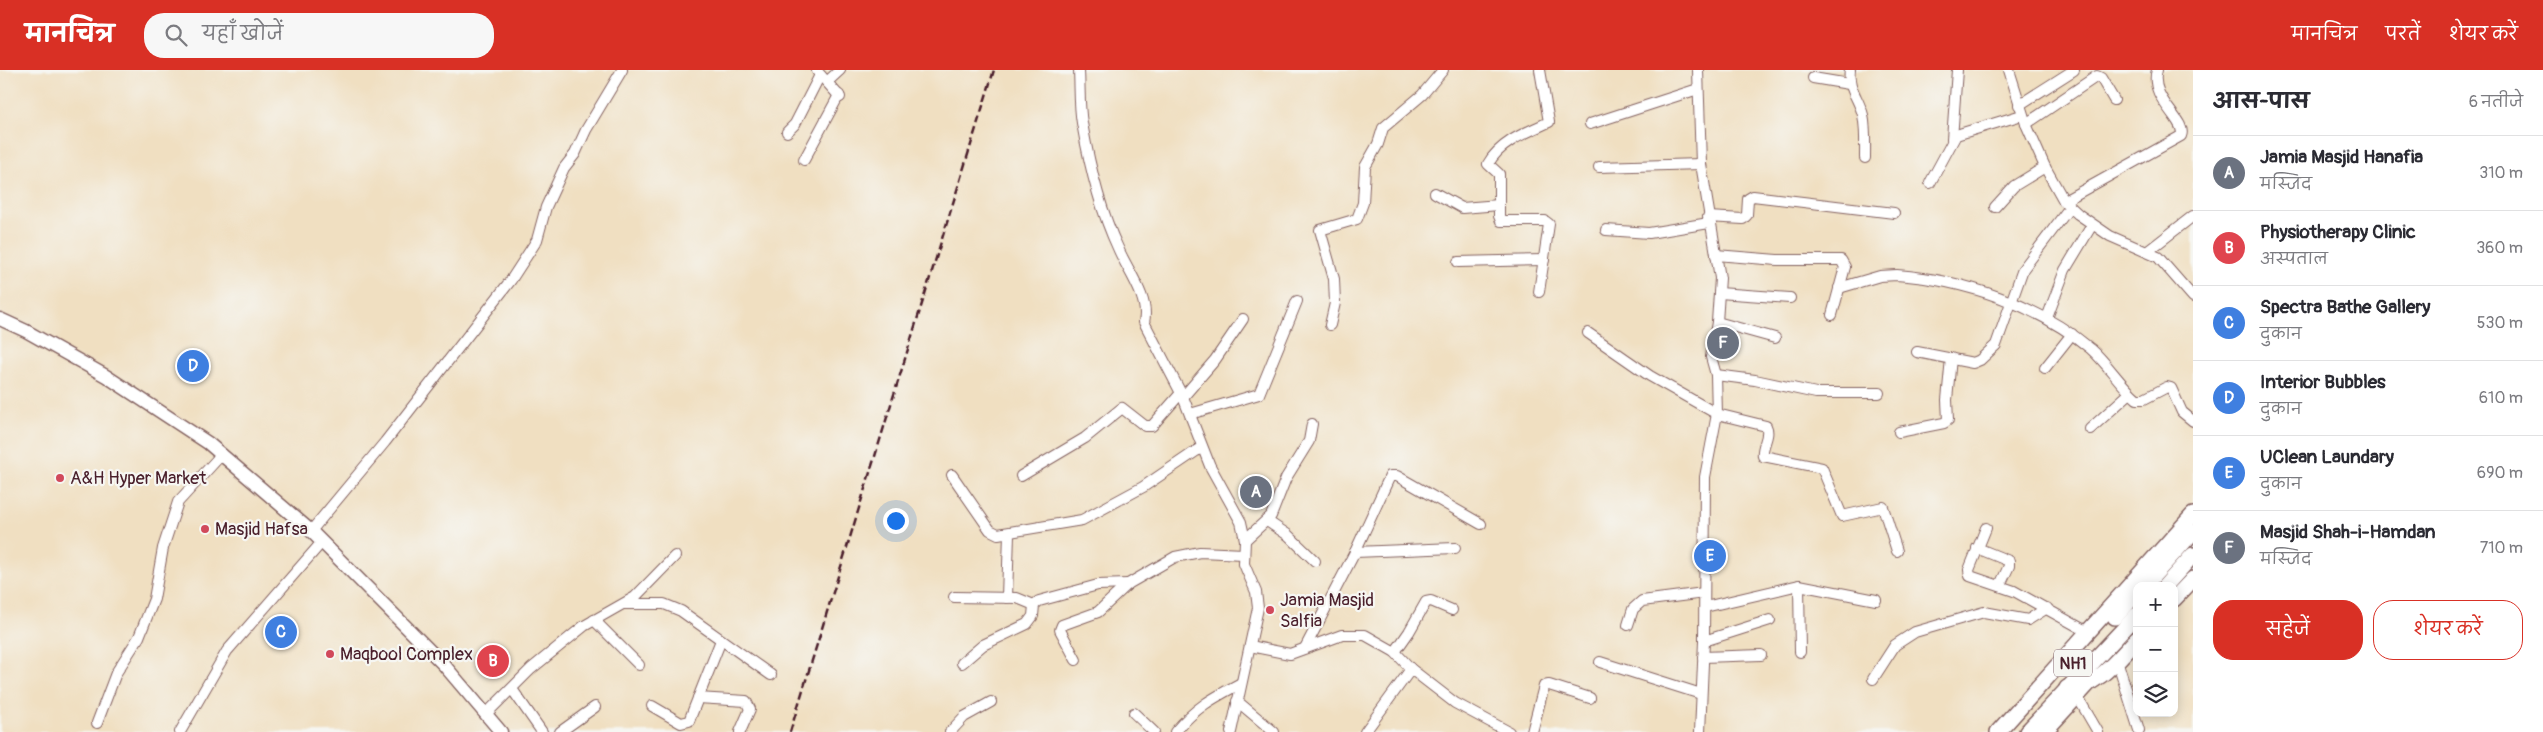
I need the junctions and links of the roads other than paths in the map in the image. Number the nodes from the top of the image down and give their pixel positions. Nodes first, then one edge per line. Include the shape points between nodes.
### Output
1 (622, 70) edge
2 (840, 70) edge
3 (1079, 70) edge
4 (1443, 70) edge
5 (1540, 70) edge
6 (1698, 70) edge
7 (1850, 70) edge
8 (1957, 70) edge
9 (2008, 70) edge
10 (2074, 70) edge
11 (2158, 70) edge
12 (821, 76) edge
13 (1813, 78) dead end
14 (1850, 84) junction
15 (1698, 89) junction
16 (2114, 100) dead end
17 (2022, 115) junction
18 (1590, 124) dead end
19 (788, 132) dead end
20 (1952, 139) junction
21 (1866, 158) dead end
22 (804, 160) dead end
23 (1701, 164) junction
24 (2045, 166) junction
25 (1599, 167) dead end
26 (1930, 183) dead end
27 (1435, 193) dead end
28 (2067, 204) junction
29 (1500, 205) junction
30 (1995, 207) dead end
31 (1894, 213) dead end
32 (2193, 216) edge
33 (1708, 220) junction
34 (2092, 224) junction
35 (1606, 230) dead end
36 (2148, 251) junction
37 (1716, 255) junction
38 (1544, 260) junction
39 (1458, 262) dead end
40 (1839, 288) junction
41 (1539, 292) dead end
42 (1720, 293) junction
43 (2193, 297) edge
44 (1790, 298) dead end
45 (1297, 301) dead end
46 (2010, 302) junction
47 (1832, 315) dead end
48 (2047, 318) junction
49 (0, 319) edge
50 (1243, 319) dead end
51 (1717, 322) junction
52 (1330, 325) dead end
53 (1588, 333) dead end
54 (2072, 334) junction
55 (1774, 338) dead end
56 (1917, 352) dead end
57 (1950, 358) junction
58 (2045, 368) dead end
59 (1716, 376) junction
60 (1879, 393) dead end
61 (2130, 393) junction
62 (1182, 395) junction
63 (1190, 414) junction
64 (1716, 414) junction
65 (2193, 421) edge
66 (1312, 424) dead end
67 (2090, 429) dead end
68 (1899, 432) dead end
69 (1202, 447) junction
70 (221, 455) junction
71 (952, 475) dead end
72 (1021, 476) dead end
73 (2193, 515) edge
74 (1267, 520) junction
75 (1481, 524) dead end
76 (1986, 528) dead end
77 (311, 531) junction
78 (2193, 532) edge
79 (1009, 533) junction
80 (1245, 540) junction
81 (322, 542) junction
82 (1455, 548) dead end
83 (1977, 548) junction
84 (1897, 550) dead end
85 (1355, 552) junction
86 (1244, 554) junction
87 (2193, 555) edge
88 (675, 556) dead end
89 (1315, 561) dead end
90 (2193, 579) edge
91 (2148, 582) edge
92 (2169, 582) edge
93 (1128, 584) junction
94 (1799, 585) junction
95 (2000, 585) junction
96 (1704, 593) junction
97 (2178, 595) edge
98 (954, 597) dead end
99 (1007, 598) junction
100 (2133, 598) edge
101 (1876, 600) dead end
102 (623, 604) junction
103 (1034, 605) junction
104 (1705, 607) junction
105 (2046, 608) junction
106 (1452, 610) dead end
107 (594, 620) junction
108 (1770, 620) dead end
109 (2133, 620) edge
110 (1628, 625) dead end
111 (2088, 632) junction
112 (721, 640) junction
113 (1704, 641) junction
114 (2133, 643) edge
115 (1250, 646) junction
116 (1305, 648) junction
117 (1394, 652) junction
118 (1800, 652) dead end
119 (1761, 655) dead end
120 (1703, 657) junction
121 (1076, 660) dead end
122 (2118, 660) junction
123 (1600, 662) dead end
124 (962, 663) dead end
125 (639, 665) dead end
126 (1411, 669) junction
127 (771, 675) dead end
128 (1873, 679) dead end
129 (1241, 684) junction
130 (512, 689) junction
131 (2072, 692) junction
132 (1701, 694) junction
133 (698, 698) junction
134 (1590, 698) dead end
135 (1237, 700) junction
136 (991, 702) dead end
137 (652, 706) dead end
138 (595, 707) dead end
139 (487, 713) junction
140 (1134, 713) dead end
141 (97, 723) dead end
142 (2139, 730) dead end
143 (1503, 731) edge
144 (180, 732) edge
145 (501, 732) edge
146 (542, 732) edge
147 (560, 732) edge
148 (740, 732) edge
149 (950, 732) edge
150 (1154, 732) edge
151 (1175, 732) edge
152 (1231, 732) edge
153 (1274, 732) edge
154 (1365, 732) edge
155 (1532, 732) edge
156 (1700, 732) edge
157 (1998, 732) edge
158 (2009, 732) edge
159 (2026, 732) edge
160 (2044, 732) edge
161 (2098, 732) edge

1 - 77 street via 564,168 546,207 537,240 516,272 385,442
2 - 12 street
3 - 62 street via 1082,123 1097,186 1118,249 1129,267 1146,313 1144,322
4 - 52 street via 1422,95 1383,128 1365,167 1363,204 1357,219 1320,230 1334,279
5 - 29 street via 1549,122 1517,136 1492,157 1488,164 1500,174
6 - 15 street
7 - 14 street
8 - 20 street
9 - 17 street
10 - 17 street
11 - 28 street via 2156,90 2182,128 2181,136
12 - 19 street
12 - 22 street via 839,96
13 - 14 street
14 - 21 street via 1864,120
15 - 18 street
15 - 23 street
16 - 17 street via 2097,76
17 - 20 street via 1966,130
17 - 24 street
20 - 26 street
23 - 25 street
23 - 33 street
24 - 28 street
24 - 30 street via 2014,186
27 - 29 street via 1462,208
28 - 34 street
28 - 46 street via 2030,259
29 - 38 street via 1501,220 1548,222 1550,227
31 - 33 street via 1753,196 1748,199 1747,215 1743,219
32 - 36 street
33 - 35 street via 1657,233
33 - 37 street
34 - 36 street via 2116,239
34 - 48 street via 2065,270
36 - 43 street via 2168,266
37 - 40 street via 1777,260 1841,260 1845,267
37 - 42 street
38 - 39 street
38 - 41 street
40 - 46 street via 1880,276 1907,276 1974,289
40 - 47 street
42 - 44 street
42 - 51 street
45 - 63 street via 1259,394
46 - 48 street
46 - 57 street via 1994,348 1976,362
48 - 54 street
49 - 70 main road via 106,376 208,443
50 - 62 street via 1215,360
51 - 55 street
51 - 59 street via 1711,357
53 - 64 street via 1650,376
54 - 58 street
54 - 61 street via 2097,355
56 - 57 street
57 - 68 street via 1948,420
59 - 60 street via 1755,380 1816,393
59 - 64 street
61 - 65 street via 2141,400 2171,388 2182,412
61 - 67 street
62 - 63 street
62 - 72 street via 1152,426 1144,426 1122,408 1085,438
63 - 69 street
64 - 84 street via 1766,426 1768,432 1762,453 1765,458 1822,468 1842,516 1883,507
64 - 96 street via 1705,478
66 - 74 street via 1309,441 1286,478
69 - 79 street via 1143,487 1082,520
69 - 80 street via 1238,514
70 - 77 main road
70 - 141 street via 178,502 163,548 154,598 139,637 116,673
71 - 79 street via 990,530 995,534
73 - 111 highway
74 - 80 street
74 - 89 street
75 - 85 street via 1393,475 1386,480
76 - 83 street
77 - 81 main road
78 - 91 highway
79 - 99 street
80 - 86 street
81 - 139 main road
81 - 144 street via 227,651
82 - 85 street
83 - 95 street via 1970,576
83 - 95 street via 2009,561 2010,566
85 - 116 street
86 - 93 street via 1200,552 1175,557
86 - 115 street via 1258,604
87 - 92 highway
88 - 102 street via 635,597
90 - 97 highway
93 - 103 street via 1098,585
93 - 121 street via 1098,612 1060,627
94 - 101 street
94 - 104 street
94 - 118 street
95 - 105 street
96 - 104 street
96 - 110 street via 1642,601 1633,609
98 - 99 street
99 - 103 street via 1021,599
100 - 158 highway, NH1
102 - 107 street
102 - 112 street via 674,607
103 - 124 street via 1033,616 1027,624 983,645
104 - 113 street
105 - 111 street
105 - 128 street via 2028,620 1984,612 1915,632 1895,645
106 - 117 street via 1426,602
107 - 125 street
107 - 130 street via 531,669
108 - 113 street
109 - 131 highway, NH1
111 - 157 highway
112 - 127 street
112 - 133 street
113 - 120 street
114 - 122 highway
115 - 116 street via 1284,654
115 - 129 street
116 - 117 street via 1358,633 1376,639
117 - 126 street
119 - 120 street
120 - 132 street
122 - 131 highway via 2088,684
122 - 142 street
123 - 132 street
126 - 143 street via 1455,703
126 - 154 street
129 - 135 street
129 - 151 street via 1206,702
130 - 139 street
130 - 146 street
131 - 159 highway, NH1
131 - 160 highway
131 - 161 street
132 - 156 street
133 - 137 street via 689,721 684,723
133 - 148 street via 746,702 750,709
134 - 155 street via 1544,686
135 - 152 street
135 - 153 street
136 - 149 street via 964,717
138 - 147 street
139 - 145 main road
140 - 150 street

